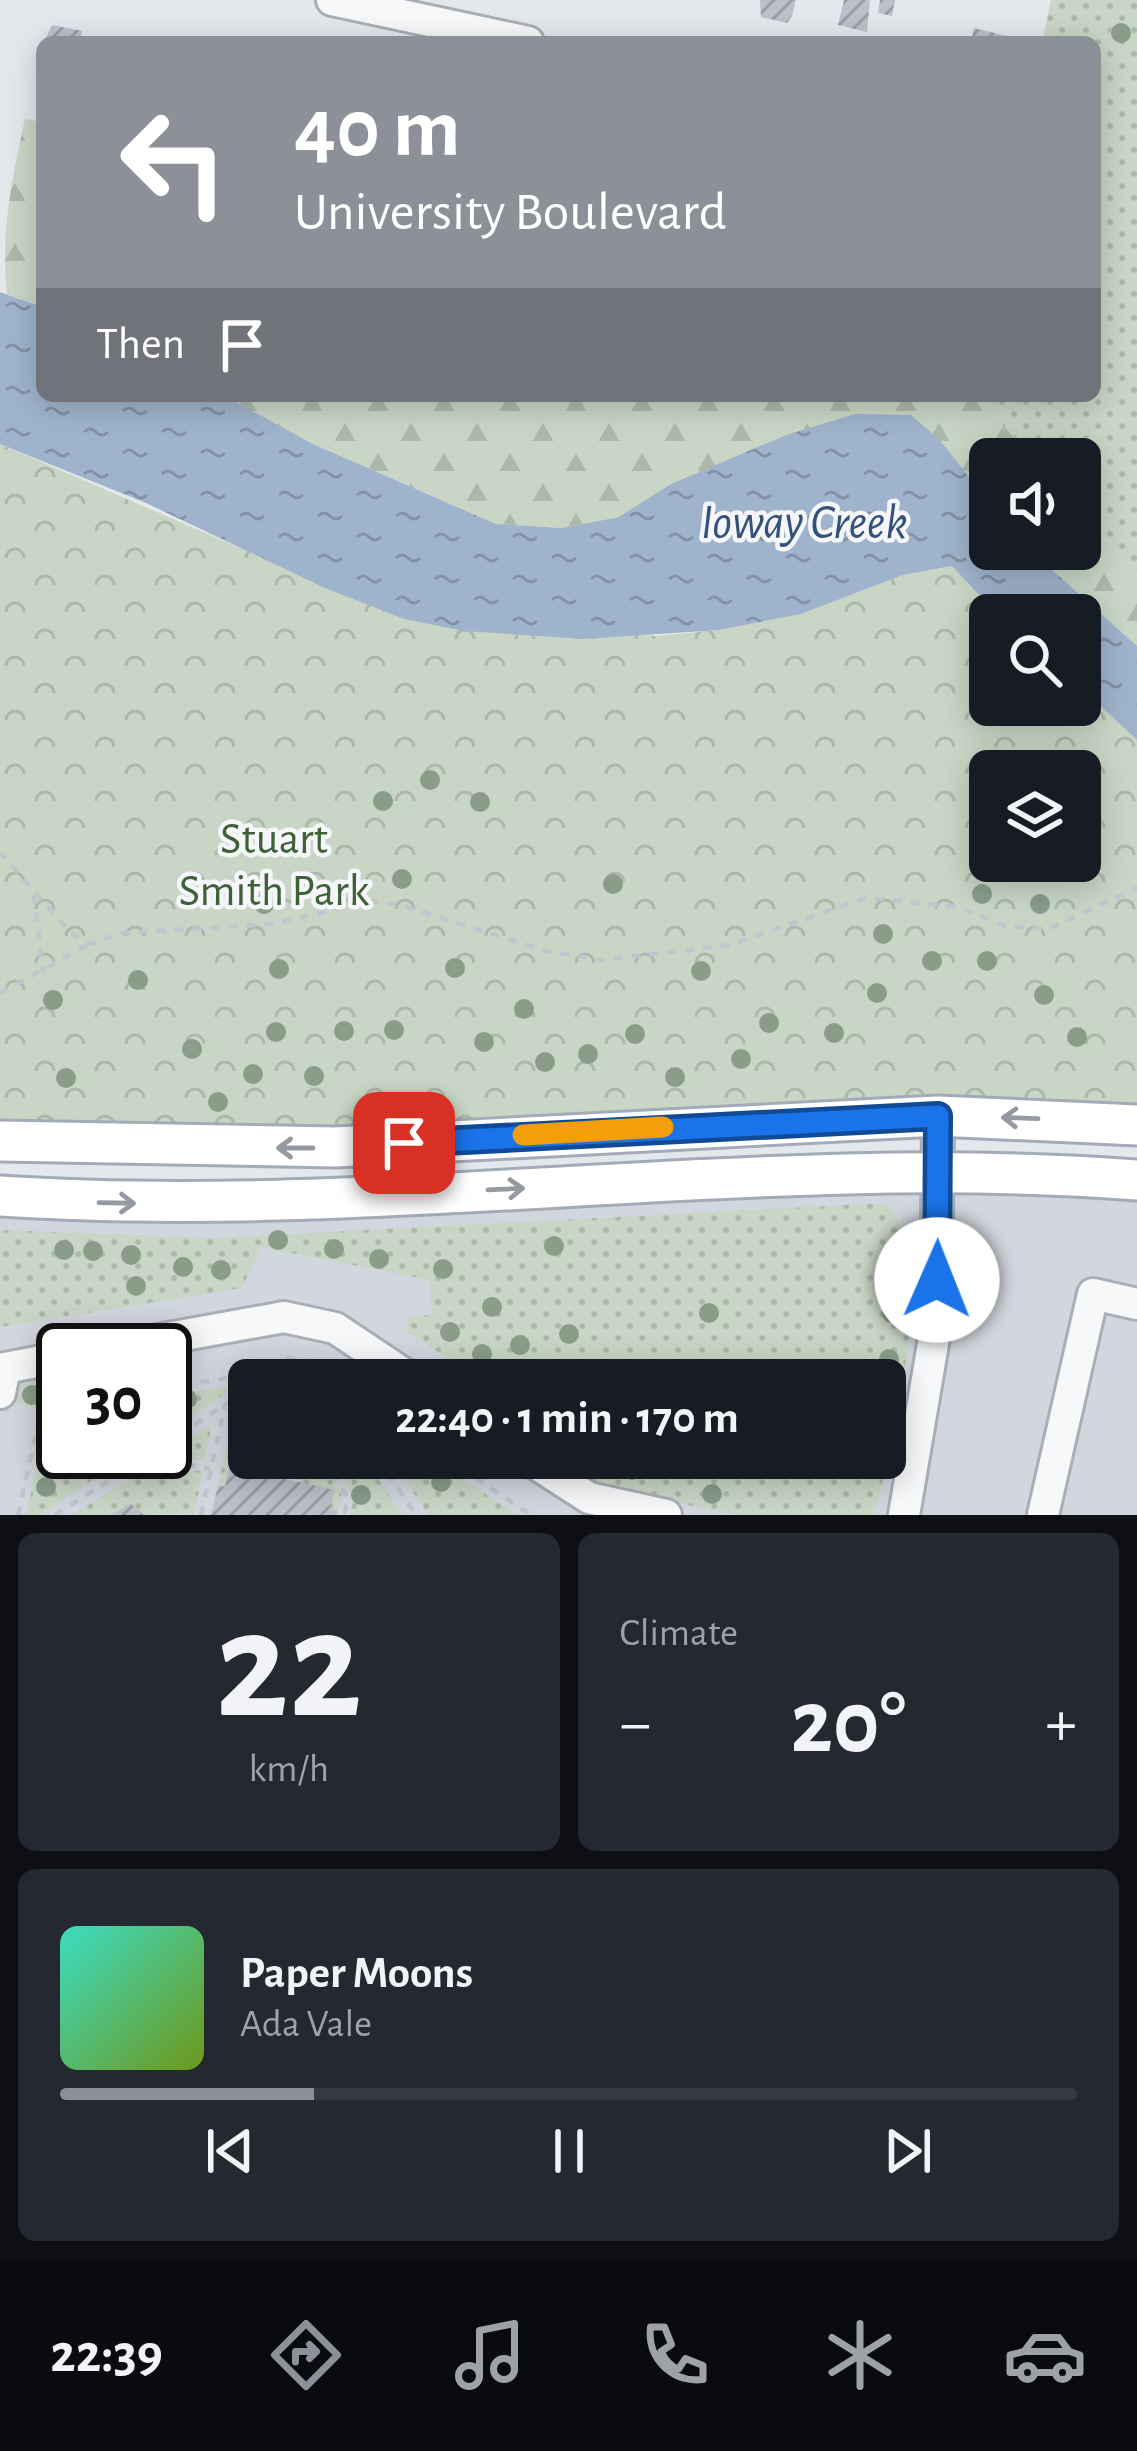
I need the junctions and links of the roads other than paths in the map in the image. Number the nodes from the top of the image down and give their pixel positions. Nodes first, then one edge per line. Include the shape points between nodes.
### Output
1 (351, 2) edge
2 (501, 36) edge
3 (938, 1116) junction
4 (1137, 1125) edge
5 (0, 1141) edge
6 (938, 1172) junction
7 (1137, 1180) edge
8 (0, 1196) edge
9 (1137, 1304) edge
10 (192, 1334) edge
11 (382, 1359) edge
12 (36, 1362) edge
13 (0, 1394) edge
14 (552, 1479) edge
15 (586, 1507) edge
16 (666, 1515) edge
17 (904, 1515) edge
18 (1043, 1515) edge

1 - 2 street
4 -> 3 main road
3 -> 5 main road via 335,1148
3 - 6 street
6 - 7 main road
8 -> 6 main road via 194,1204
6 - 17 street via 936,1325
9 - 18 street via 1093,1294
10 - 11 street via 284,1317 335,1328
12 - 13 street via 5,1368
14 - 15 street
15 - 16 street

